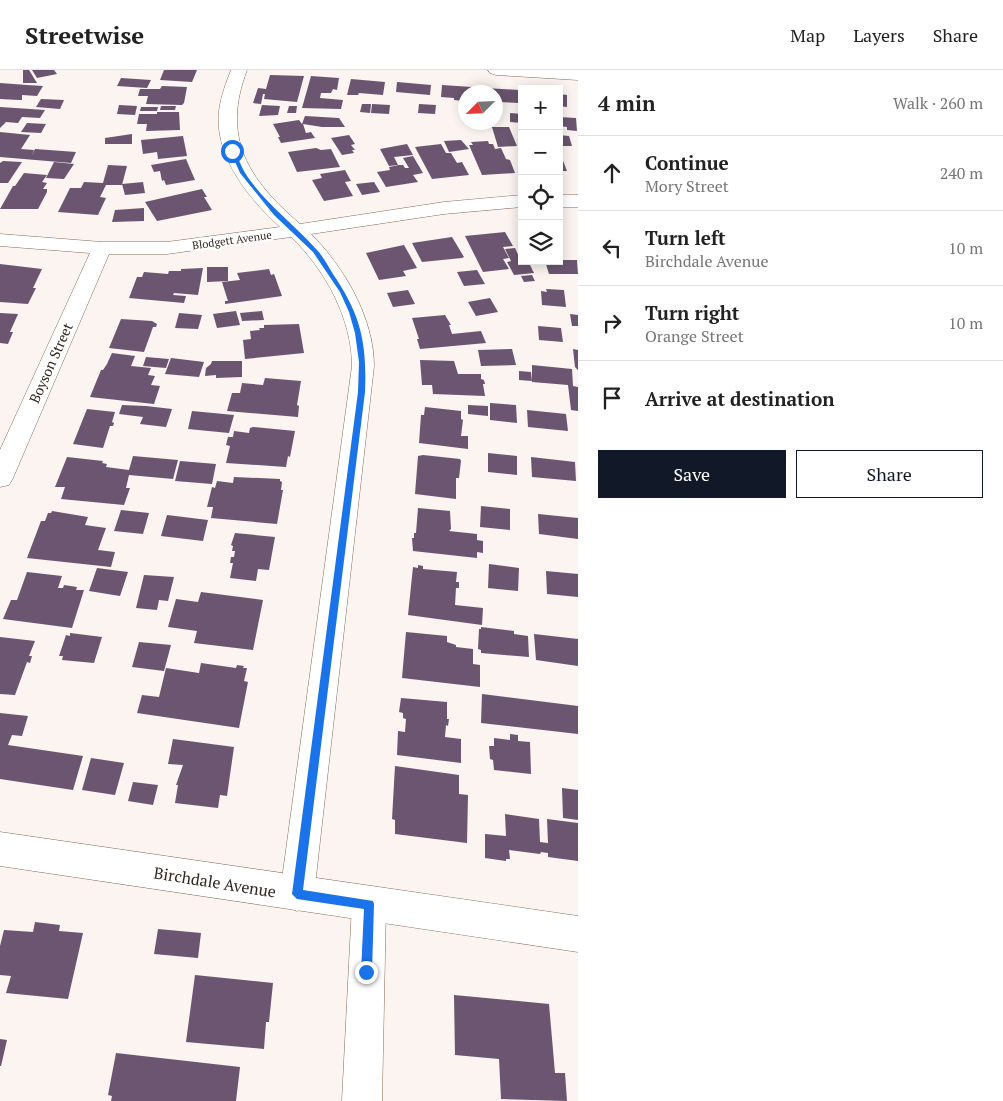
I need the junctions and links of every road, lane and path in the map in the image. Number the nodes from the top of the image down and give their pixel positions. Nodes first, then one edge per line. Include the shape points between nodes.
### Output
1 (239, 70) edge
2 (496, 70) edge
3 (578, 75) edge
4 (518, 201) edge
5 (563, 201) edge
6 (578, 201) edge
7 (294, 231) junction
8 (0, 240) edge
9 (102, 248) junction
10 (0, 478) edge
11 (0, 850) edge
12 (297, 894) junction
13 (369, 904) junction
14 (578, 934) edge
15 (362, 1101) edge

1 - 7 street via 227,113 232,151 242,172
2 - 3 street
4 - 7 street, Blodgett Avenue via 444,208
5 - 6 street
7 - 9 street, Blodgett Avenue via 166,248
7 - 12 street via 316,251 343,292 358,333 363,362
8 - 9 street, Blodgett Avenue
9 - 10 street, Boyson Street
11 - 12 street, Birchdale Avenue
12 - 13 street, Birchdale Avenue
13 - 14 street, Birchdale Avenue
13 - 15 street

